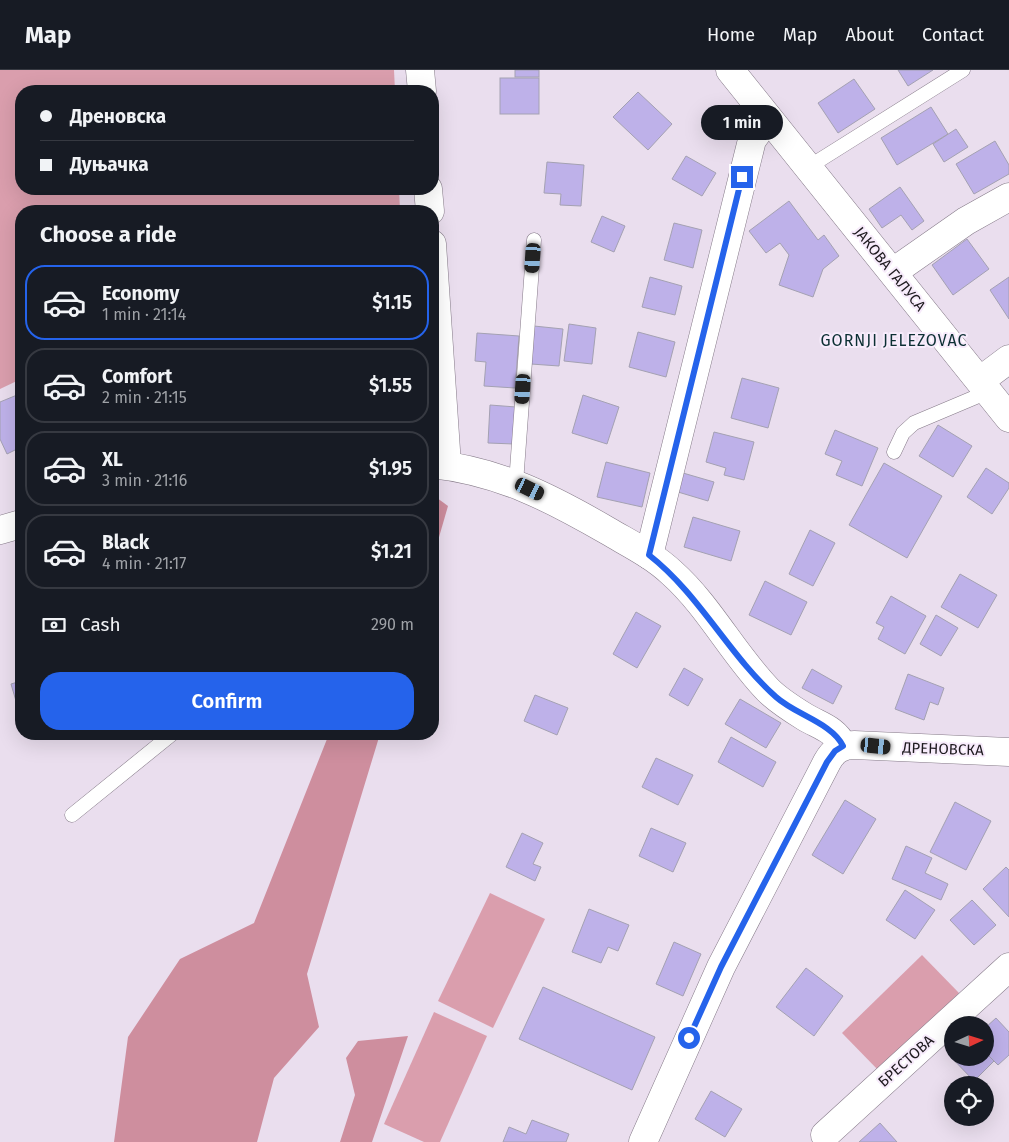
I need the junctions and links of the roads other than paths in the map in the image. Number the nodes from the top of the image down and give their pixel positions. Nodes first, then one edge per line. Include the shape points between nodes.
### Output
1 (420, 70) edge
2 (730, 70) edge
3 (963, 70) edge
4 (421, 85) edge
5 (768, 118) junction
6 (807, 168) junction
7 (1009, 197) edge
8 (534, 240) dead end
9 (893, 272) junction
10 (1009, 359) edge
11 (985, 386) junction
12 (1009, 418) edge
13 (894, 452) dead end
14 (439, 464) edge
15 (516, 483) junction
16 (15, 526) edge
17 (0, 530) edge
18 (649, 555) junction
19 (165, 740) edge
20 (843, 746) junction
21 (1009, 752) edge
22 (72, 816) dead end
23 (1009, 967) edge
24 (825, 1135) dead end
25 (643, 1142) edge

1 - 4 street
2 - 5 street, ЈАКОВА ГАЛУСА
3 - 6 lane
5 - 6 street, ЈАКОВА ГАЛУСА
5 - 18 street via 752,140
6 - 9 street, ЈАКОВА ГАЛУСА
7 - 9 street via 966,221
8 - 15 lane
9 - 11 street, ЈАКОВА ГАЛУСА
10 - 11 street
11 - 12 street, ЈАКОВА ГАЛУСА
11 - 13 lane via 914,423 903,433
14 - 15 street via 472,469
15 - 18 street via 570,509
16 - 17 street
18 - 20 street via 687,589 769,690 806,718 834,732
19 - 22 lane
20 - 21 street, ДРЕНОВСКА
20 - 25 street via 827,762 721,967
23 - 24 street, БРЕСТОВА

